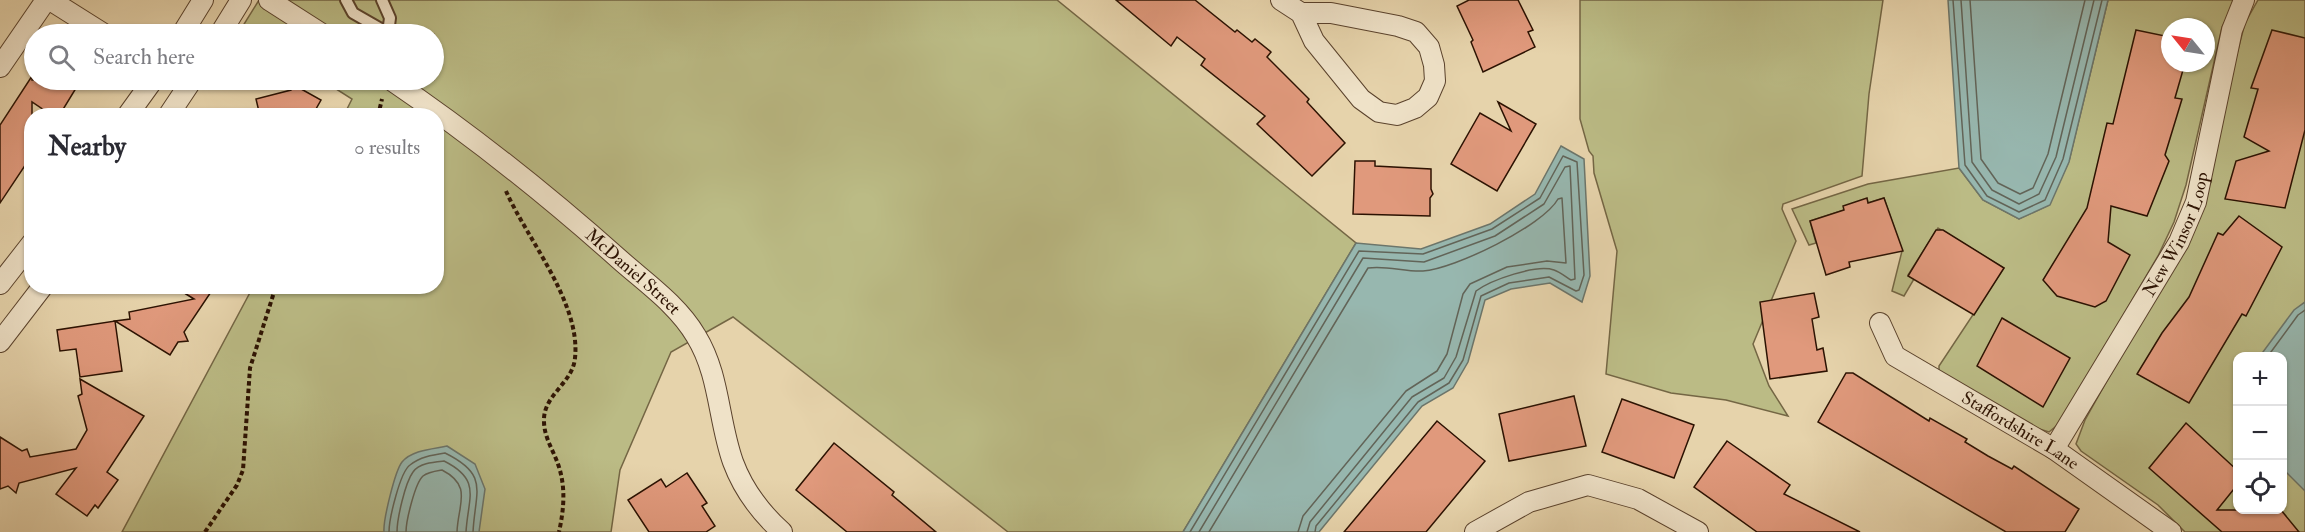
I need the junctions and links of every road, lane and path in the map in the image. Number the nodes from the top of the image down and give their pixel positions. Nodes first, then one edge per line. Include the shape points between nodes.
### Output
1 (48, 0) edge
2 (203, 0) edge
3 (241, 0) edge
4 (268, 0) edge
5 (346, 0) edge
6 (382, 0) edge
7 (1281, 0) edge
8 (2244, 0) edge
9 (1301, 13) junction
10 (31, 24) edge
11 (88, 24) edge
12 (188, 24) edge
13 (226, 24) edge
14 (306, 24) edge
15 (372, 24) edge
16 (389, 24) edge
17 (24, 34) edge
18 (0, 67) edge
19 (146, 90) edge
20 (182, 90) edge
21 (406, 90) edge
22 (382, 99) dead end
23 (133, 108) edge
24 (172, 108) edge
25 (380, 108) edge
26 (432, 108) edge
27 (444, 116) edge
28 (504, 188) dead end
29 (24, 253) edge
30 (0, 284) edge
31 (37, 294) edge
32 (273, 294) edge
33 (1880, 323) dead end
34 (0, 342) edge
35 (2054, 449) junction
36 (205, 532) edge
37 (559, 532) edge
38 (782, 532) edge
39 (1475, 532) edge
40 (1698, 532) edge
41 (2171, 532) edge

1 - 10 street
1 - 11 street
2 - 12 street
3 - 13 street
4 - 14 street
5 - 15 lane via 353,12
6 - 16 lane
7 - 9 street
8 - 35 street, New Winsor Loop via 2232,30 2196,202 2179,242
9 - 9 street via 1314,41 1361,99 1379,112 1397,115 1428,97 1435,81 1434,65 1429,47 1416,32 1331,13
17 - 18 street
19 - 23 street
20 - 24 street
21 - 26 street, McDaniel Street
22 - 25 path
27 - 38 street, McDaniel Street via 551,198 689,324 711,369 728,445 740,478
28 - 37 path via 569,314 576,345 575,361 561,389 548,400 544,417 546,437 563,485
29 - 30 street
31 - 34 street
32 - 36 path via 250,368 243,470
33 - 35 street, Staffordshire Lane via 1895,356
35 - 41 street, Staffordshire Lane
39 - 40 street via 1529,502 1588,484 1638,499

